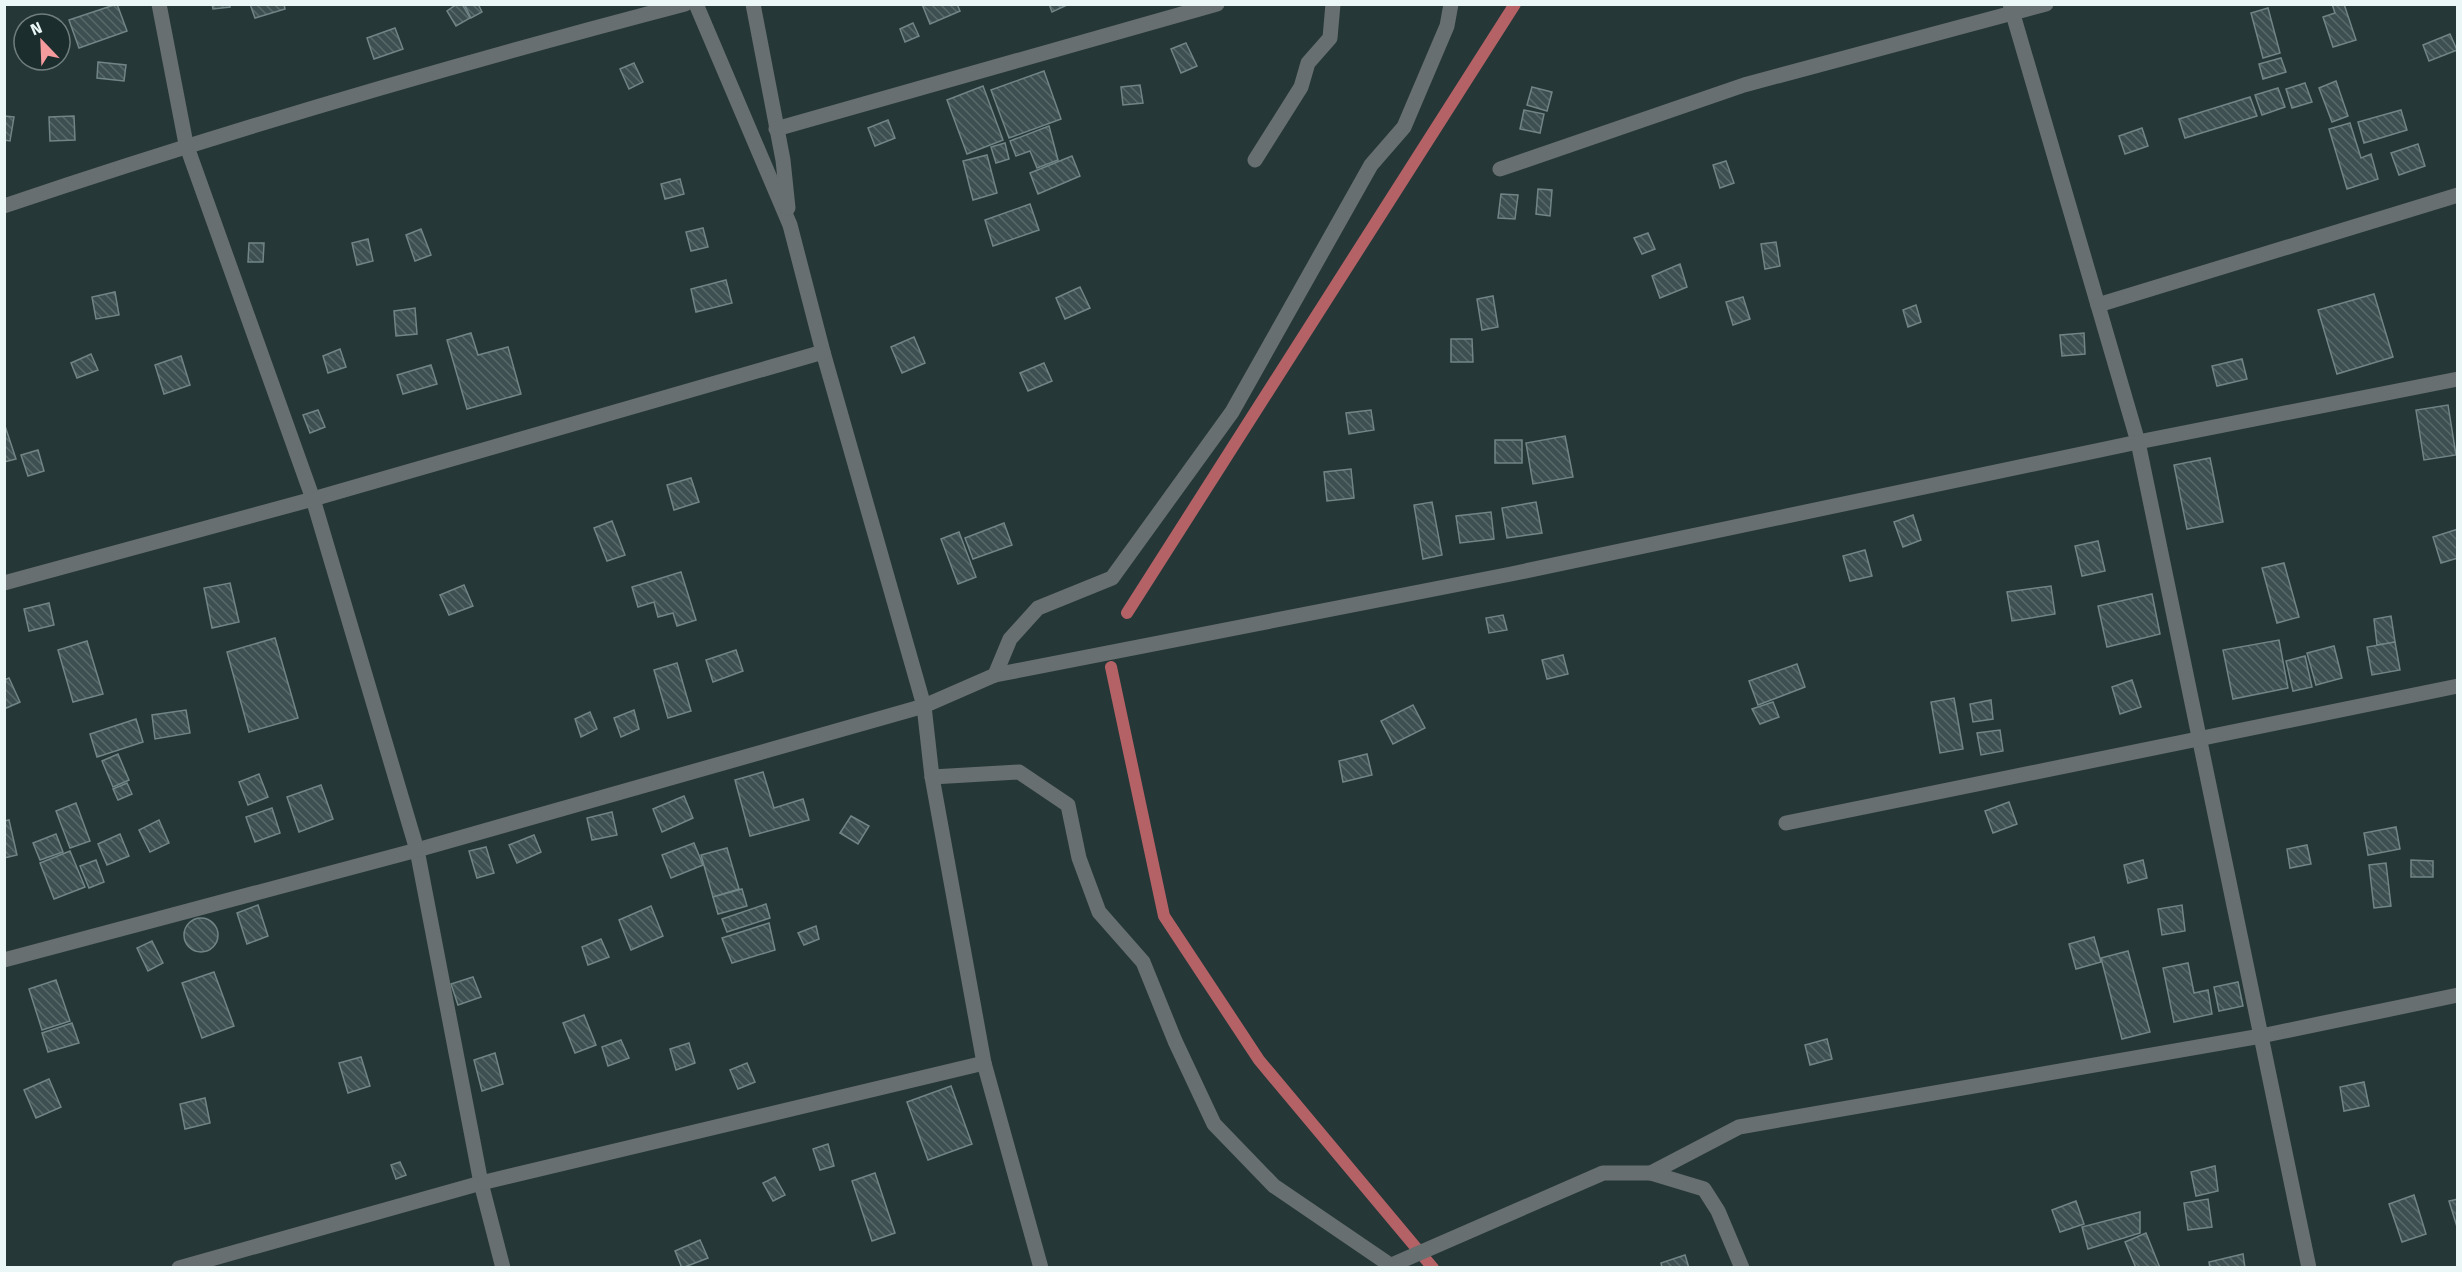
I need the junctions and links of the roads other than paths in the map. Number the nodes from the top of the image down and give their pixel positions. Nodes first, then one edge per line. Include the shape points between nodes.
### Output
1 (159, 4) edge
2 (685, 4) edge
3 (696, 4) edge
4 (753, 4) edge
5 (1333, 4) edge
6 (1451, 4) edge
7 (2046, 4) edge
8 (1212, 5) edge
9 (2012, 10) edge
10 (776, 129) junction
11 (186, 144) junction
12 (1255, 160) dead end
13 (1500, 169) dead end
14 (2457, 195) edge
15 (4, 206) edge
16 (790, 225) junction
17 (2098, 304) junction
18 (822, 352) junction
19 (2457, 379) edge
20 (2138, 442) junction
21 (313, 499) junction
22 (4, 583) edge
23 (995, 675) junction
24 (2457, 686) edge
25 (924, 706) junction
26 (2199, 739) junction
27 (933, 777) junction
28 (1786, 823) dead end
29 (417, 850) junction
30 (4, 960) edge
31 (2457, 995) edge
32 (2261, 1036) junction
33 (984, 1063) junction
34 (1651, 1173) junction
35 (481, 1183) junction
36 (1387, 1266) edge
37 (179, 1268) edge
38 (502, 1268) edge
39 (1041, 1268) edge
40 (1742, 1268) edge
41 (2309, 1268) edge

1 - 11 street
2 - 11 street via 520,47
3 - 16 street
4 - 10 street
5 - 12 street via 1330,38 1308,63 1301,87
6 - 23 street via 1447,26 1404,127 1371,165 1232,412 1112,578 1038,608 1010,639
7 - 9 street
8 - 10 street
9 - 13 street via 1744,85
9 - 17 street
10 - 16 street
11 - 15 street
11 - 21 street
14 - 17 street
16 - 18 street
17 - 20 street
18 - 21 street
18 - 25 street
19 - 20 street
20 - 23 street via 1511,574
20 - 26 street
21 - 22 street
21 - 29 street
23 - 25 street
24 - 26 street
25 - 27 street
25 - 29 street
26 - 28 street
26 - 32 street
27 - 33 street
27 - 36 street via 1019,772 1068,805 1079,858 1099,912 1143,962 1214,1125 1274,1186
29 - 30 street
29 - 35 street
31 - 32 street
32 - 34 street via 1738,1127
32 - 41 street
33 - 35 street
33 - 39 street
34 - 36 street via 1604,1173
34 - 40 street via 1704,1189 1719,1211
35 - 37 street
35 - 38 street

